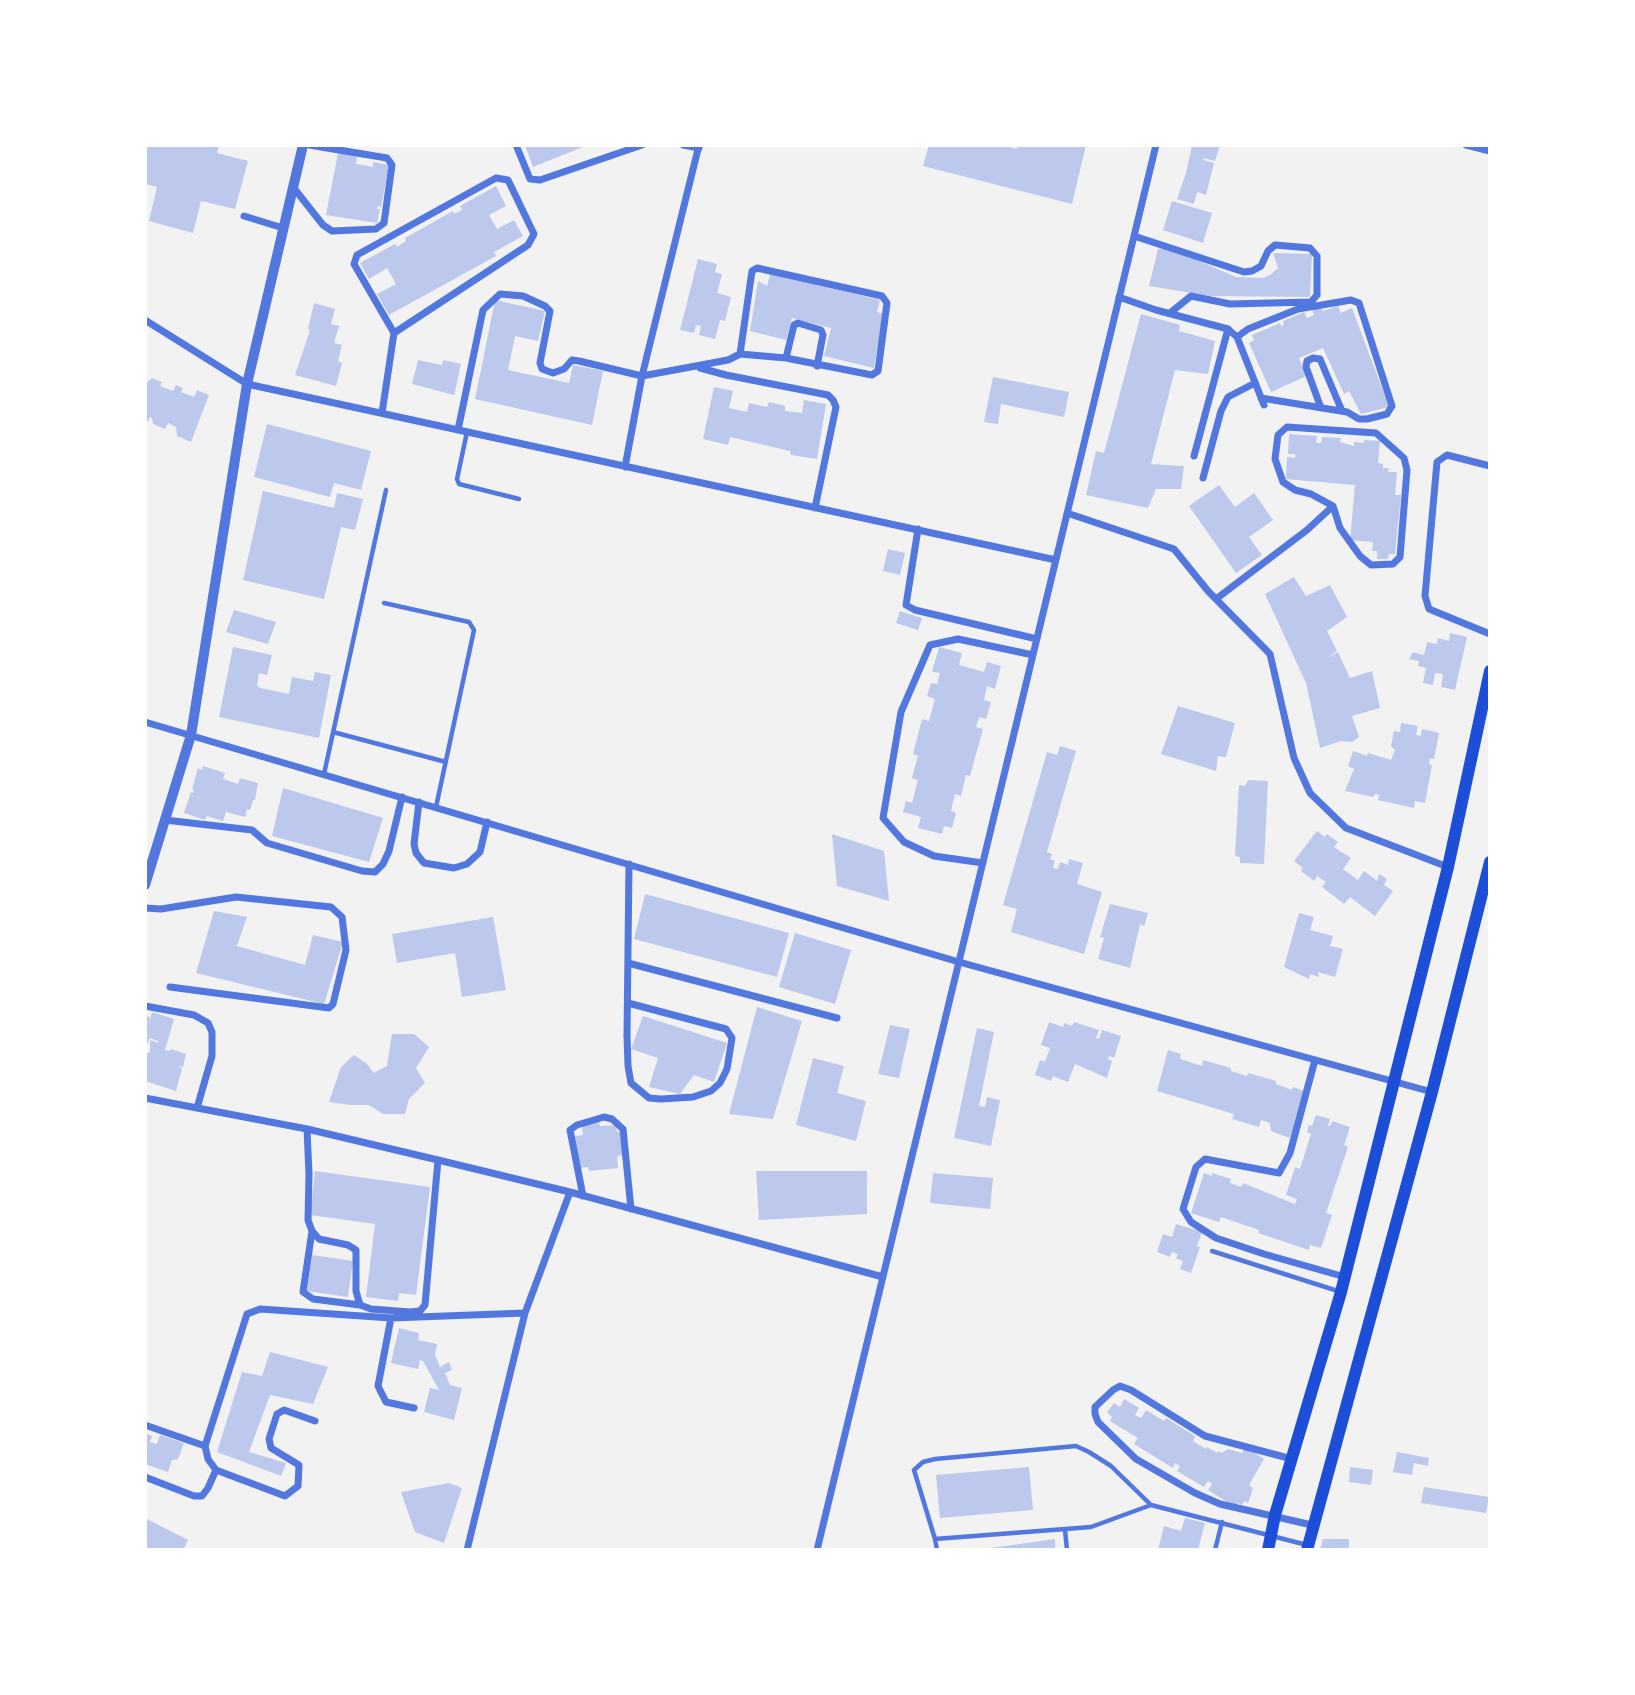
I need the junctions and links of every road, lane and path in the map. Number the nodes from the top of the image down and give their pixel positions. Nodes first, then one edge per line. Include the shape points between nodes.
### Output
1 (303, 145) edge
2 (309, 145) edge
3 (516, 145) edge
4 (642, 145) edge
5 (683, 145) edge
6 (1156, 145) edge
7 (1466, 145) edge
8 (699, 146) edge
9 (1490, 151) edge
10 (293, 186) junction
11 (244, 216) dead end
12 (283, 228) junction
13 (1134, 236) junction
14 (1119, 297) junction
15 (1170, 313) junction
16 (145, 320) edge
17 (1228, 329) junction
18 (394, 333) junction
19 (1237, 337) junction
20 (740, 354) junction
21 (786, 358) junction
22 (696, 366) junction
23 (817, 366) junction
24 (642, 376) junction
25 (1255, 383) junction
26 (247, 384) junction
27 (1321, 408) junction
28 (1342, 411) junction
29 (382, 413) junction
30 (463, 430) junction
31 (1194, 456) dead end
32 (1490, 466) edge
33 (625, 467) junction
34 (1203, 478) dead end
35 (386, 490) dead end
36 (519, 499) dead end
37 (1333, 506) junction
38 (815, 508) junction
39 (1067, 513) junction
40 (918, 529) junction
41 (1056, 559) junction
42 (1216, 599) junction
43 (384, 603) dead end
44 (1490, 634) edge
45 (1037, 639) junction
46 (1033, 655) junction
47 (1490, 671) edge
48 (145, 722) edge
49 (333, 732) junction
50 (191, 735) junction
51 (446, 762) junction
52 (324, 774) junction
53 (402, 797) junction
54 (419, 802) junction
55 (436, 807) junction
56 (165, 820) junction
57 (487, 822) junction
58 (1490, 862) edge
59 (983, 863) junction
60 (629, 864) junction
61 (1448, 867) junction
62 (145, 885) edge
63 (145, 908) edge
64 (959, 961) junction
65 (628, 963) junction
66 (170, 987) dead end
67 (628, 1003) junction
68 (145, 1006) edge
69 (838, 1018) dead end
70 (1315, 1060) junction
71 (1394, 1082) junction
72 (1432, 1092) junction
73 (145, 1097) edge
74 (197, 1108) junction
75 (307, 1129) junction
76 (438, 1160) junction
77 (570, 1192) junction
78 (583, 1196) junction
79 (631, 1209) junction
80 (312, 1231) junction
81 (1212, 1251) dead end
82 (1345, 1277) junction
83 (883, 1278) junction
84 (1341, 1292) junction
85 (360, 1305) junction
86 (525, 1313) junction
87 (391, 1318) junction
88 (414, 1408) dead end
89 (315, 1421) dead end
90 (145, 1425) edge
91 (205, 1446) junction
92 (1293, 1459) junction
93 (216, 1470) junction
94 (145, 1477) edge
95 (1151, 1505) junction
96 (1275, 1515) junction
97 (1222, 1522) junction
98 (1312, 1525) junction
99 (1065, 1530) junction
100 (1271, 1534) junction
101 (935, 1539) junction
102 (1307, 1547) edge
103 (467, 1550) edge
104 (817, 1550) edge
105 (937, 1550) edge
106 (1066, 1550) edge
107 (1214, 1550) edge
108 (1268, 1550) edge

1 - 10 street
2 - 10 street via 387,158 392,166 384,223 376,229 332,231
3 - 4 street via 530,179 540,180
5 - 8 street
6 - 13 street
7 - 9 street
8 - 24 street
10 - 12 street
11 - 12 street
12 - 26 street
13 - 14 street
13 - 15 street via 1244,272 1261,267 1275,245 1310,248 1317,256 1317,295 1311,302 1230,304 1191,296
14 - 15 street
14 - 39 street
15 - 17 street
16 - 26 street
17 - 19 street
17 - 31 street
18 - 18 street via 354,264 357,255 496,178 509,180 534,234 528,245
18 - 29 street
19 - 25 street
19 - 28 street via 1297,309 1351,300 1359,303 1392,405 1387,414 1367,419
20 - 21 street
20 - 22 street
20 - 23 street via 752,271 757,268 882,296 887,303 878,371 872,375
21 - 23 street
21 - 23 street via 798,323 823,334
22 - 24 street
22 - 38 street via 833,400 836,407
24 - 30 street via 572,360 553,373 542,369 550,311 523,296 500,294 483,310
24 - 33 street
25 - 27 street via 1263,402
25 - 34 street via 1228,397
26 - 29 street
26 - 50 street
27 - 28 street
27 - 28 street via 1306,367 1313,358 1320,359
29 - 30 street
30 - 33 street
30 - 36 lane via 459,484
32 - 44 street via 1447,455 1437,462 1425,596 1429,609
33 - 38 street
35 - 49 lane
37 - 37 street via 1283,482 1275,459 1278,435 1287,427 1376,433 1404,458 1401,557 1393,564 1371,565 1360,556 1340,528
37 - 42 street
38 - 40 street
39 - 41 street
39 - 42 street via 1174,549
40 - 41 street
40 - 45 street via 906,605
41 - 45 street
42 - 61 street via 1270,654 1294,758 1310,793 1346,828
43 - 51 lane via 469,622 474,630
45 - 46 street
46 - 59 street
46 - 59 street via 958,639 930,645 901,712 883,818 904,842 934,856
47 - 61 main road
48 - 50 street
49 - 51 lane
49 - 52 lane
50 - 52 street
50 - 56 street
51 - 55 lane
52 - 53 street
53 - 54 street
53 - 56 street via 389,851 375,872 267,843 252,830
54 - 55 street
54 - 57 street via 414,844 424,863 454,868 467,864 480,852
55 - 57 street
56 - 62 street
57 - 60 street
58 - 72 main road
59 - 64 street
60 - 64 street
60 - 65 street
61 - 71 main road
63 - 66 street via 236,897 331,907 342,917 346,950 329,1008
64 - 70 street
64 - 83 street
65 - 67 street
65 - 69 street
67 - 67 street via 628,1066 631,1083 641,1092 649,1098 693,1097 720,1083 732,1038 726,1029
68 - 74 street via 194,1015 208,1023 212,1056
70 - 71 street
70 - 82 street via 1290,1153 1279,1172 1205,1160 1196,1167 1183,1209 1191,1222 1216,1238
71 - 72 street
71 - 82 main road
72 - 98 main road
73 - 74 street
74 - 75 street
75 - 76 street
75 - 80 street
76 - 77 street
76 - 85 street via 425,1305 421,1311 410,1312
77 - 78 street
77 - 86 street
78 - 79 street
78 - 79 street via 570,1130 604,1117 612,1119 623,1129
79 - 83 street
80 - 85 street via 319,1238 356,1250
80 - 85 street via 303,1292 313,1299
81 - 84 lane
82 - 84 main road
83 - 104 street
84 - 92 main road
86 - 87 street
86 - 103 street
87 - 88 street via 378,1386 386,1402
87 - 91 street via 260,1309 247,1314
89 - 93 street via 284,1410 277,1414 269,1439 271,1448 299,1465 298,1486 285,1496
90 - 91 street
91 - 93 street
92 - 96 main road
92 - 96 street via 1205,1436 1119,1386 1095,1407 1098,1422 1136,1459 1220,1504
93 - 94 street via 202,1496
95 - 97 lane
95 - 99 lane via 1091,1527
95 - 101 lane via 1111,1466 1076,1447 935,1459 923,1461 914,1470
96 - 98 street
96 - 100 main road
97 - 100 lane
97 - 107 lane
98 - 102 main road
99 - 101 lane
99 - 106 lane
100 - 102 lane
100 - 108 main road
101 - 105 lane

